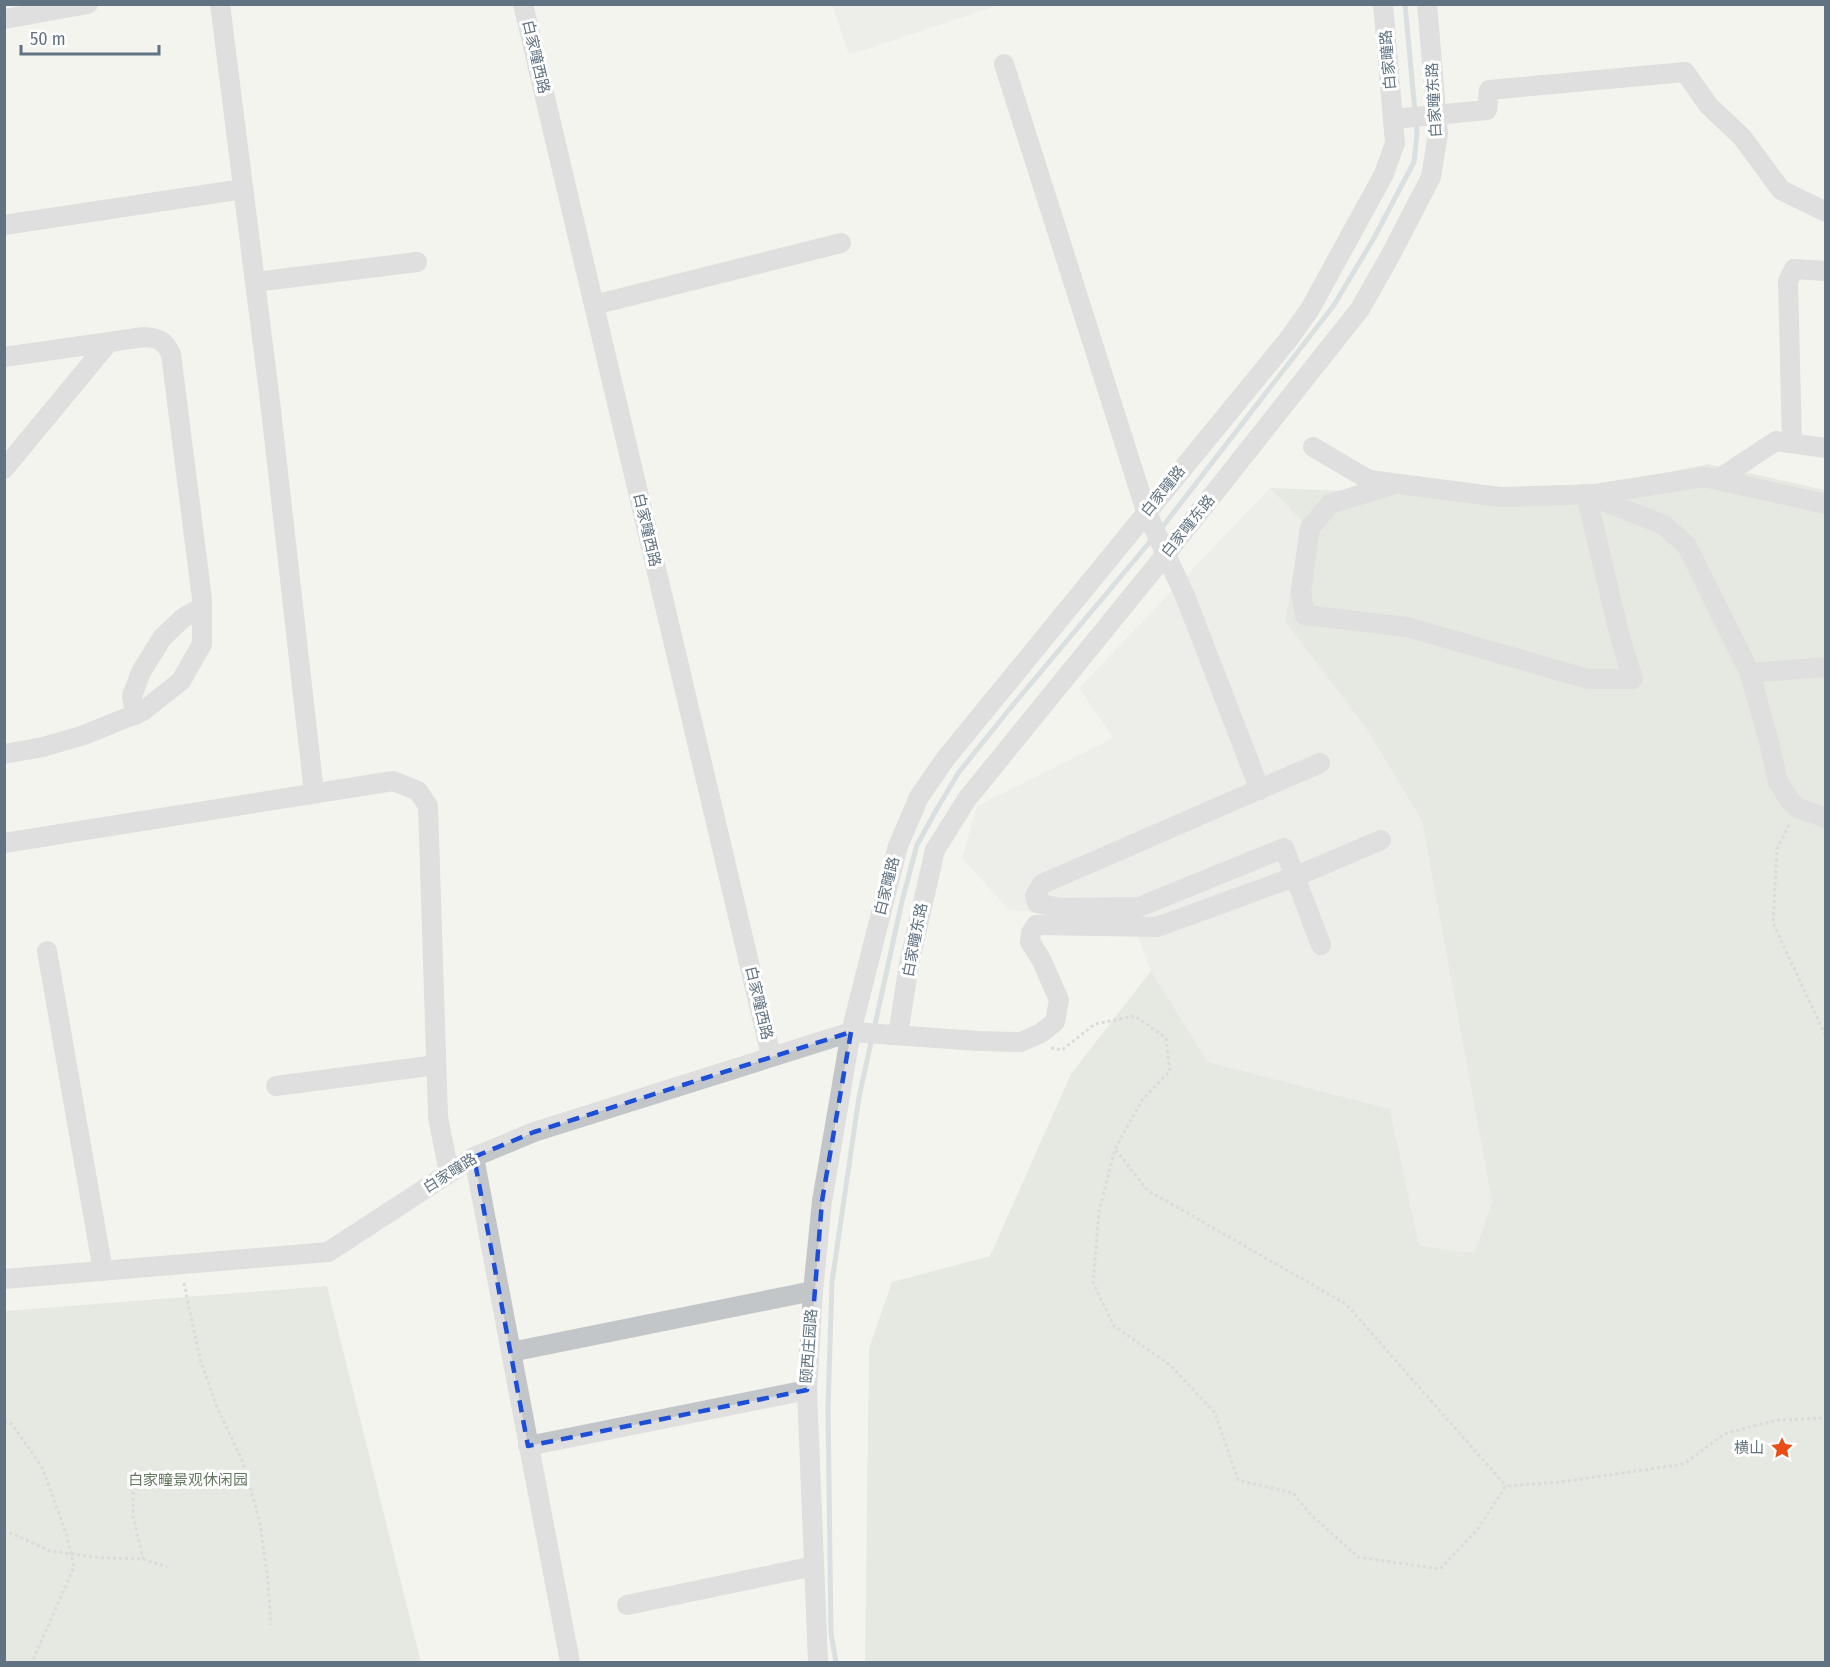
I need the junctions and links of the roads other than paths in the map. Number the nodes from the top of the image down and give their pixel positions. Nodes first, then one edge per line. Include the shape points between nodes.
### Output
1 (88, 4) edge
2 (220, 4) edge
3 (523, 4) edge
4 (1383, 4) edge
5 (1427, 4) edge
6 (4, 19) edge
7 (1004, 64) dead end
8 (1415, 117) junction
9 (243, 189) junction
10 (1826, 212) edge
11 (4, 225) edge
12 (841, 243) dead end
13 (417, 261) dead end
14 (1826, 271) edge
15 (255, 282) junction
16 (594, 304) junction
17 (109, 342) junction
18 (4, 357) edge
19 (1792, 443) junction
20 (1313, 447) dead end
21 (1826, 448) edge
22 (4, 469) edge
23 (1717, 480) junction
24 (1395, 484) junction
25 (1586, 494) junction
26 (1826, 504) edge
27 (1156, 533) junction
28 (202, 607) junction
29 (1826, 668) edge
30 (1750, 673) junction
31 (135, 715) junction
32 (4, 754) edge
33 (1320, 763) dead end
34 (1260, 790) junction
35 (314, 794) junction
36 (1826, 818) edge
37 (1381, 840) dead end
38 (4, 843) edge
39 (1294, 877) junction
40 (1321, 945) dead end
41 (47, 951) dead end
42 (874, 1033) junction
43 (771, 1056) junction
44 (436, 1065) junction
45 (276, 1086) dead end
46 (474, 1157) junction
47 (449, 1173) junction
48 (104, 1270) junction
49 (4, 1279) edge
50 (813, 1291) junction
51 (511, 1352) junction
52 (807, 1390) junction
53 (528, 1446) junction
54 (813, 1566) junction
55 (627, 1605) dead end
56 (570, 1662) edge
57 (818, 1662) edge

1 - 6 street
2 - 9 street
3 - 16 street, 白家疃西路
4 - 8 street, 白家疃路
5 - 8 street, 白家疃东路
7 - 27 street
8 - 10 street via 1487,110 1489,90 1685,72 1709,106 1742,136 1781,190
8 - 27 street, 白家疃路 via 1395,143 1384,174 1310,309
8 - 27 street, 白家疃东路 via 1438,134 1431,177 1360,309
9 - 11 street
9 - 15 street
12 - 16 street
13 - 15 street
14 - 19 street via 1794,269 1788,281
15 - 35 street
16 - 43 street, 白家疃西路
17 - 18 street
17 - 22 street
17 - 28 street via 157,338 165,342 171,354
19 - 21 street
19 - 23 street via 1776,441
20 - 24 street via 1369,480
23 - 25 street via 1704,477
23 - 26 street
24 - 25 street via 1500,497
24 - 25 street via 1330,504 1310,528 1301,592 1305,615 1407,627 1588,679 1633,679
25 - 30 street via 1664,525 1687,546
27 - 34 street via 1185,596
27 - 42 street, 白家疃东路 via 935,850 909,964
27 - 42 street, 白家疃路 via 946,758 919,797 898,846
28 - 31 street via 162,638 146,663 132,696
28 - 31 street via 202,644 181,681
29 - 30 street
30 - 36 street via 1778,782 1798,808
31 - 32 street via 84,735
33 - 34 street
34 - 39 street via 1042,884 1035,896 1037,903 1060,908 1139,907 1284,848
35 - 38 street
35 - 44 street via 393,781 418,791 428,806
37 - 39 street
39 - 40 street
39 - 42 street via 1157,927 1036,925 1030,942 1059,1000 1055,1022 1021,1041
41 - 48 street
42 - 43 street, 白家疃路
42 - 50 street, 颐西庄园路 via 822,1201
43 - 46 street, 白家疃路 via 534,1132
44 - 45 street
44 - 47 street via 438,1117
46 - 47 street, 白家疃路
46 - 51 street
47 - 48 street, 白家疃路 via 328,1252
48 - 49 street, 白家疃路
50 - 51 street
50 - 52 street, 颐西庄园路
51 - 53 street
52 - 53 street
52 - 54 street, 颐西庄园路
53 - 56 street
54 - 55 street
54 - 57 street, 颐西庄园路

